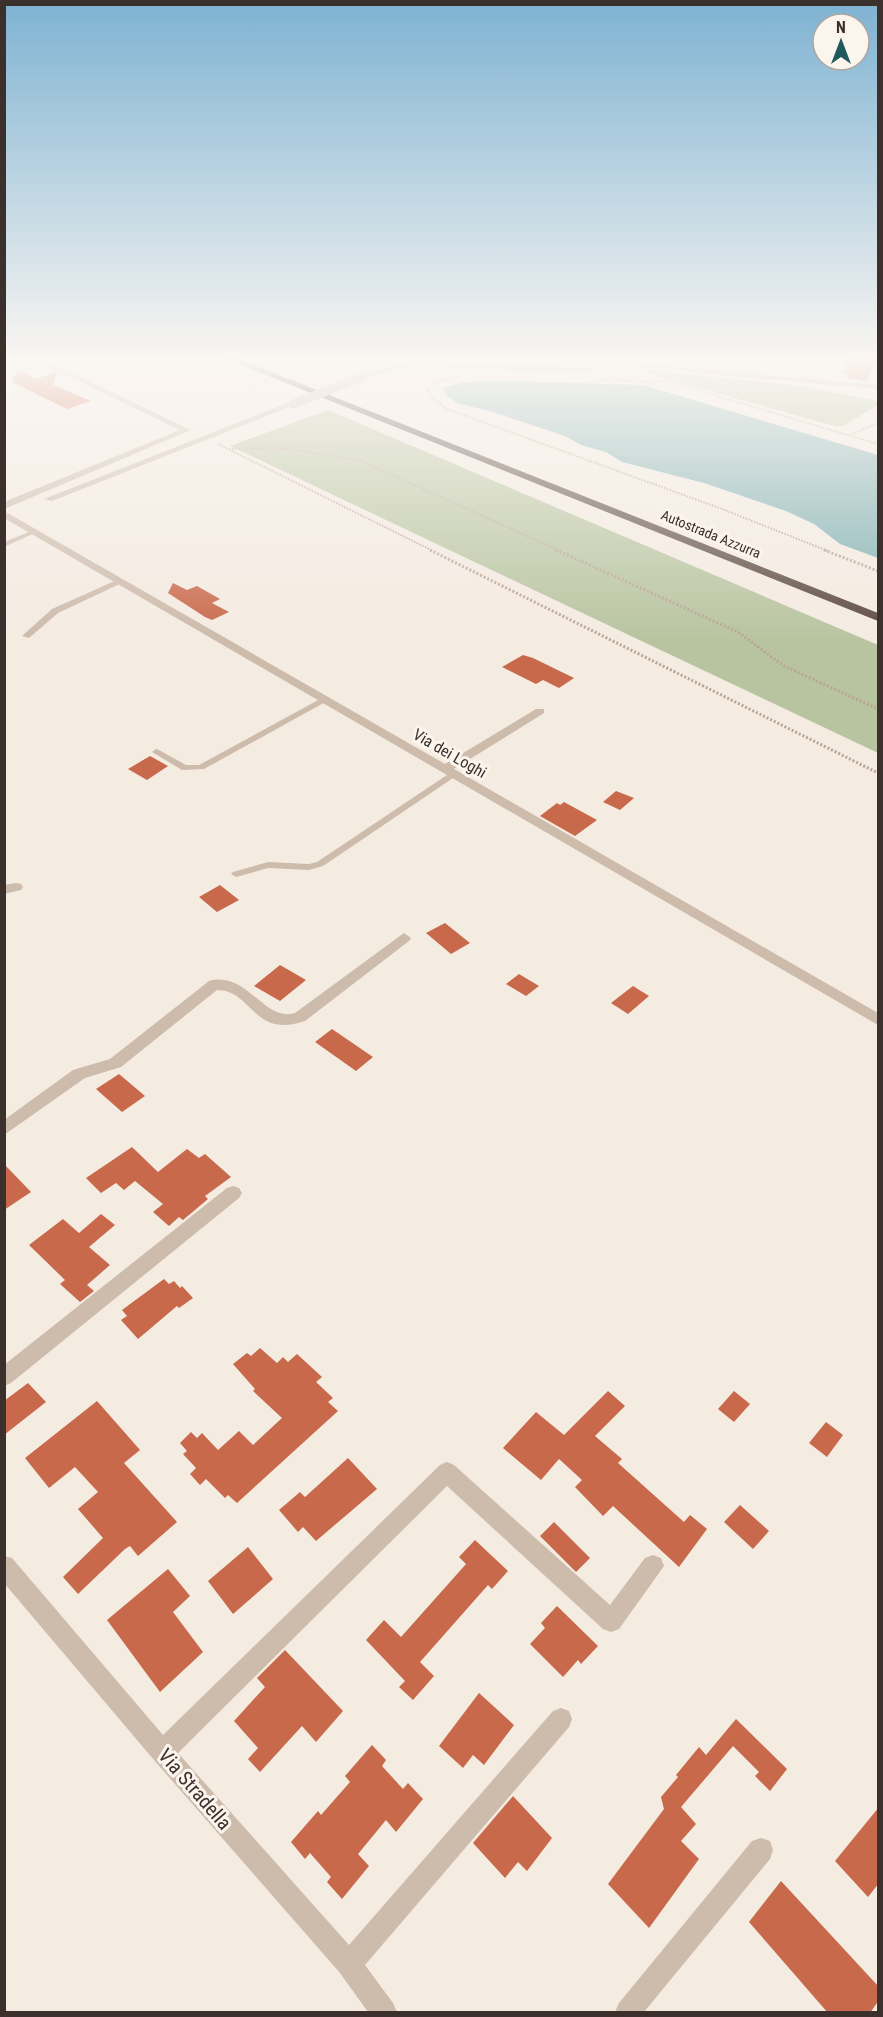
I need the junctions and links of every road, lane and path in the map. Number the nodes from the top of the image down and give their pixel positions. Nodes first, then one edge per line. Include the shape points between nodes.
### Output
1 (135, 453) edge
2 (161, 453) edge
3 (237, 453) edge
4 (314, 453) edge
5 (467, 453) edge
6 (494, 453) edge
7 (568, 453) edge
8 (5, 511) edge
9 (36, 531) junction
10 (4, 545) edge
11 (879, 571) edge
12 (123, 581) junction
13 (879, 604) edge
14 (879, 617) edge
15 (26, 636) dead end
16 (325, 700) junction
17 (879, 709) edge
18 (540, 711) dead end
19 (156, 752) dead end
20 (449, 771) junction
21 (879, 773) edge
22 (236, 874) dead end
23 (404, 938) dead end
24 (879, 1020) edge
25 (4, 1129) edge
26 (233, 1192) dead end
27 (4, 1377) edge
28 (4, 1566) edge
29 (653, 1566) dead end
30 (561, 1719) dead end
31 (162, 1752) junction
32 (761, 1850) dead end
33 (349, 1964) junction
34 (384, 2013) edge
35 (628, 2013) edge

1 - 8 street
2 - 8 street, bridge
3 - 21 path
4 - 17 path via 361,461 738,632 784,666
5 - 14 highway, Autostrada Azzurra
6 - 13 highway, Autostrada Azzurra
7 - 11 path
8 - 9 street, Via dei Loghi
9 - 10 lane
9 - 12 street, Via dei Loghi
12 - 15 lane via 55,611
12 - 16 street, Via dei Loghi
16 - 19 lane via 201,767 185,768
16 - 20 street, Via dei Loghi
18 - 20 street
20 - 22 lane via 320,864 268,865
20 - 24 street, Via dei Loghi
23 - 25 street via 289,1022 273,1018 231,986 214,985 115,1063 79,1074
26 - 27 street
28 - 31 street, Via Stradella
29 - 31 street via 611,1621 447,1472
30 - 33 street
31 - 33 street, Via Stradella
32 - 35 street
33 - 34 street, Via Stradella

